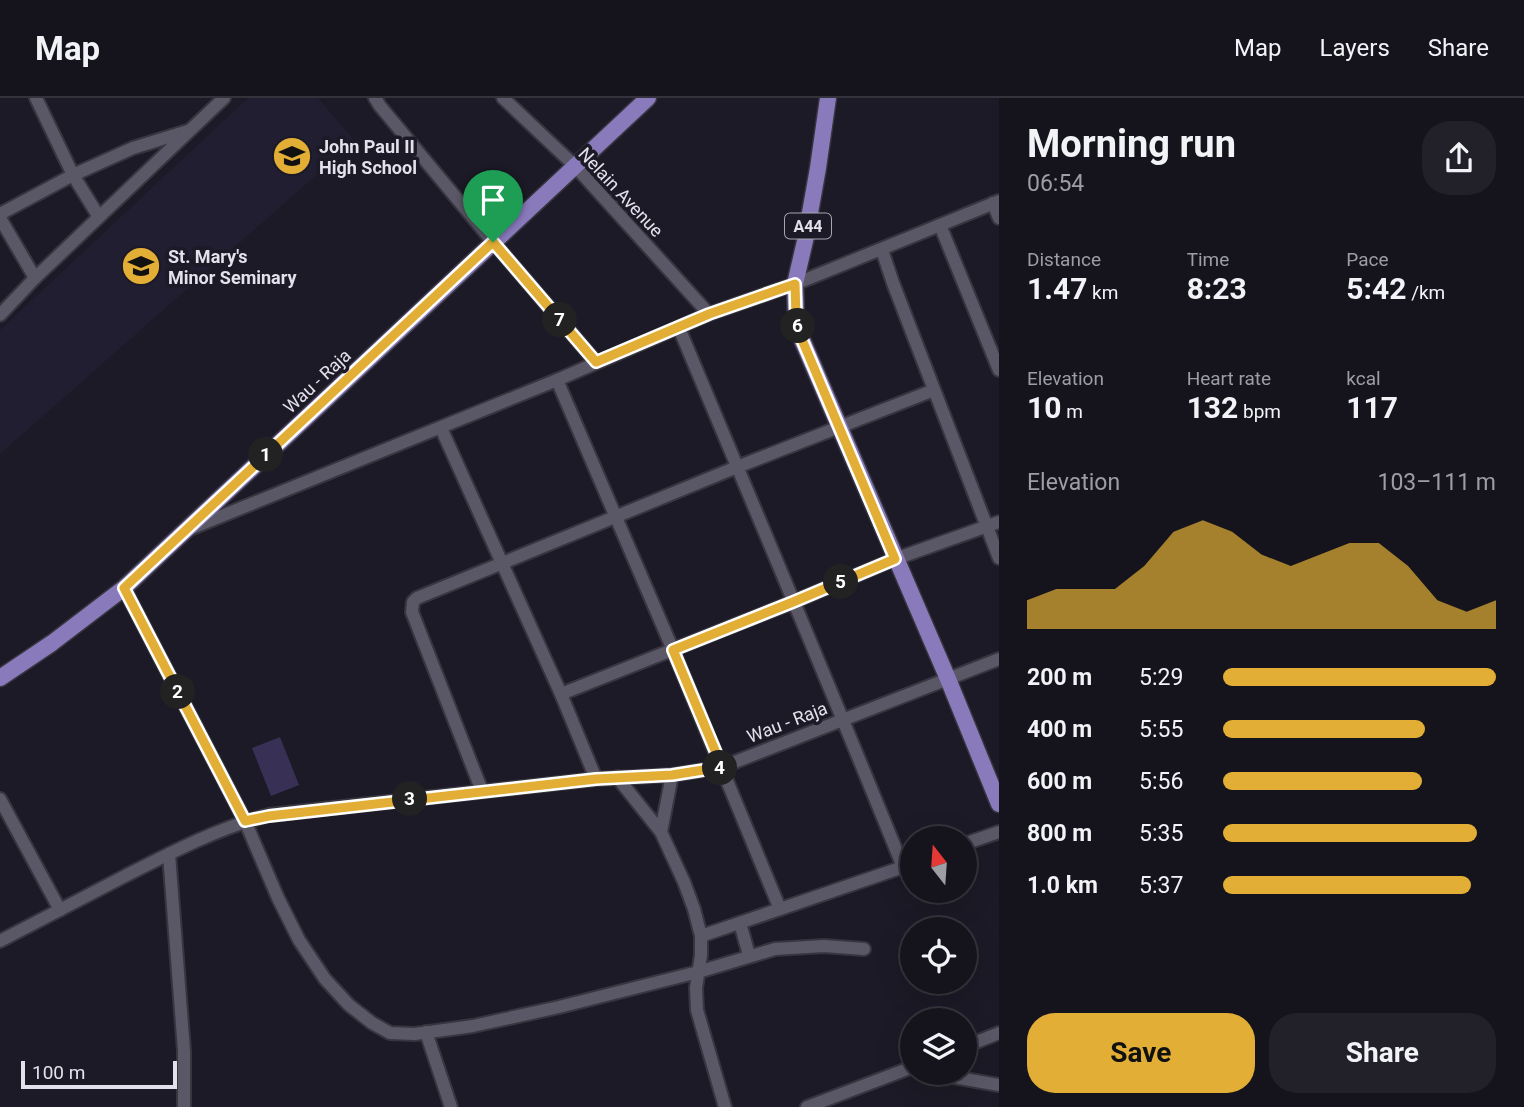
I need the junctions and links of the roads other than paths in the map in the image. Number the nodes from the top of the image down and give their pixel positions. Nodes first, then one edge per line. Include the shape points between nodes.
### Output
1 (36, 98) edge
2 (223, 98) edge
3 (375, 98) edge
4 (503, 98) edge
5 (648, 98) edge
6 (828, 98) edge
7 (191, 130) junction
8 (575, 166) junction
9 (72, 175) junction
10 (996, 202) edge
11 (0, 216) edge
12 (99, 217) junction
13 (999, 218) edge
14 (940, 225) junction
15 (493, 242) junction
16 (882, 250) junction
17 (35, 278) junction
18 (795, 284) junction
19 (3, 311) edge
20 (709, 314) junction
21 (679, 328) junction
22 (596, 362) junction
23 (999, 370) edge
24 (557, 380) junction
25 (934, 390) junction
26 (840, 427) junction
27 (441, 428) junction
28 (737, 467) junction
29 (614, 517) junction
30 (993, 524) edge
31 (186, 531) junction
32 (999, 558) edge
33 (895, 559) junction
34 (503, 564) junction
35 (124, 588) junction
36 (793, 602) junction
37 (673, 650) junction
38 (999, 659) edge
39 (0, 678) edge
40 (948, 678) junction
41 (561, 694) junction
42 (844, 720) junction
43 (722, 767) junction
44 (672, 775) junction
45 (617, 778) junction
46 (596, 779) junction
47 (482, 791) junction
48 (0, 799) edge
49 (999, 804) edge
50 (245, 821) junction
51 (661, 832) junction
52 (999, 832) edge
53 (977, 840) edge
54 (900, 849) edge
55 (169, 853) junction
56 (900, 867) edge
57 (780, 908) junction
58 (60, 910) junction
59 (740, 923) junction
60 (701, 936) junction
61 (0, 941) edge
62 (864, 949) dead end
63 (749, 956) junction
64 (698, 972) junction
65 (426, 1032) junction
66 (999, 1033) edge
67 (977, 1042) edge
68 (900, 1072) edge
69 (977, 1081) edge
70 (999, 1085) edge
71 (184, 1107) edge
72 (451, 1107) edge
73 (725, 1107) edge
74 (807, 1107) edge

1 - 9 street
2 - 7 street
3 - 15 street
4 - 8 street, Nelain Avenue
5 - 8 main road, Wau - Raja
6 - 18 main road, A44
7 - 9 street via 133,148
7 - 12 street
8 - 15 main road, Wau - Raja
8 - 20 street, Nelain Avenue
9 - 11 street
9 - 12 street
10 - 13 street
10 - 14 street
11 - 17 street
12 - 17 street
14 - 16 street
14 - 23 street
15 - 22 street
15 - 31 main road, Wau - Raja
16 - 18 street
16 - 25 street
17 - 19 street
18 - 20 street
18 - 26 main road, A44 via 800,335
20 - 21 street
21 - 22 street
21 - 28 street
22 - 24 street
24 - 27 street
24 - 29 street
25 - 26 street
25 - 30 street
26 - 28 street
26 - 33 main road, A44
27 - 31 street
27 - 34 street
28 - 29 street
28 - 36 street
29 - 34 street
29 - 37 street
30 - 32 street
30 - 33 street
31 - 35 main road, Wau - Raja
33 - 36 street
33 - 40 main road, A44
34 - 41 street
34 - 47 street via 417,598 412,606
35 - 39 main road, Wau - Raja
35 - 50 street
36 - 37 street
36 - 42 street
37 - 41 street
37 - 43 street
38 - 40 street, Wau - Raja
40 - 42 street, Wau - Raja
40 - 49 main road, A44
41 - 46 street
42 - 43 street, Wau - Raja
42 - 54 street
43 - 44 street, Wau - Raja
43 - 57 street
44 - 45 street, Wau - Raja
44 - 51 street
45 - 46 street, Wau - Raja
45 - 51 street
46 - 47 street, Wau - Raja
47 - 50 street, Wau - Raja
48 - 58 street
50 - 55 street, Wau - Raja
50 - 65 street via 299,940 325,979 372,1023 390,1032
51 - 60 street via 695,909
52 - 53 street
55 - 58 street, Wau - Raja
55 - 71 street
56 - 57 street
57 - 59 street
58 - 61 street, Wau - Raja
59 - 60 street
59 - 63 street
60 - 64 street
62 - 63 street via 796,947
63 - 64 street
64 - 65 street via 559,1007
64 - 73 street via 697,1010
65 - 72 street
66 - 67 street
68 - 74 street
69 - 70 street

